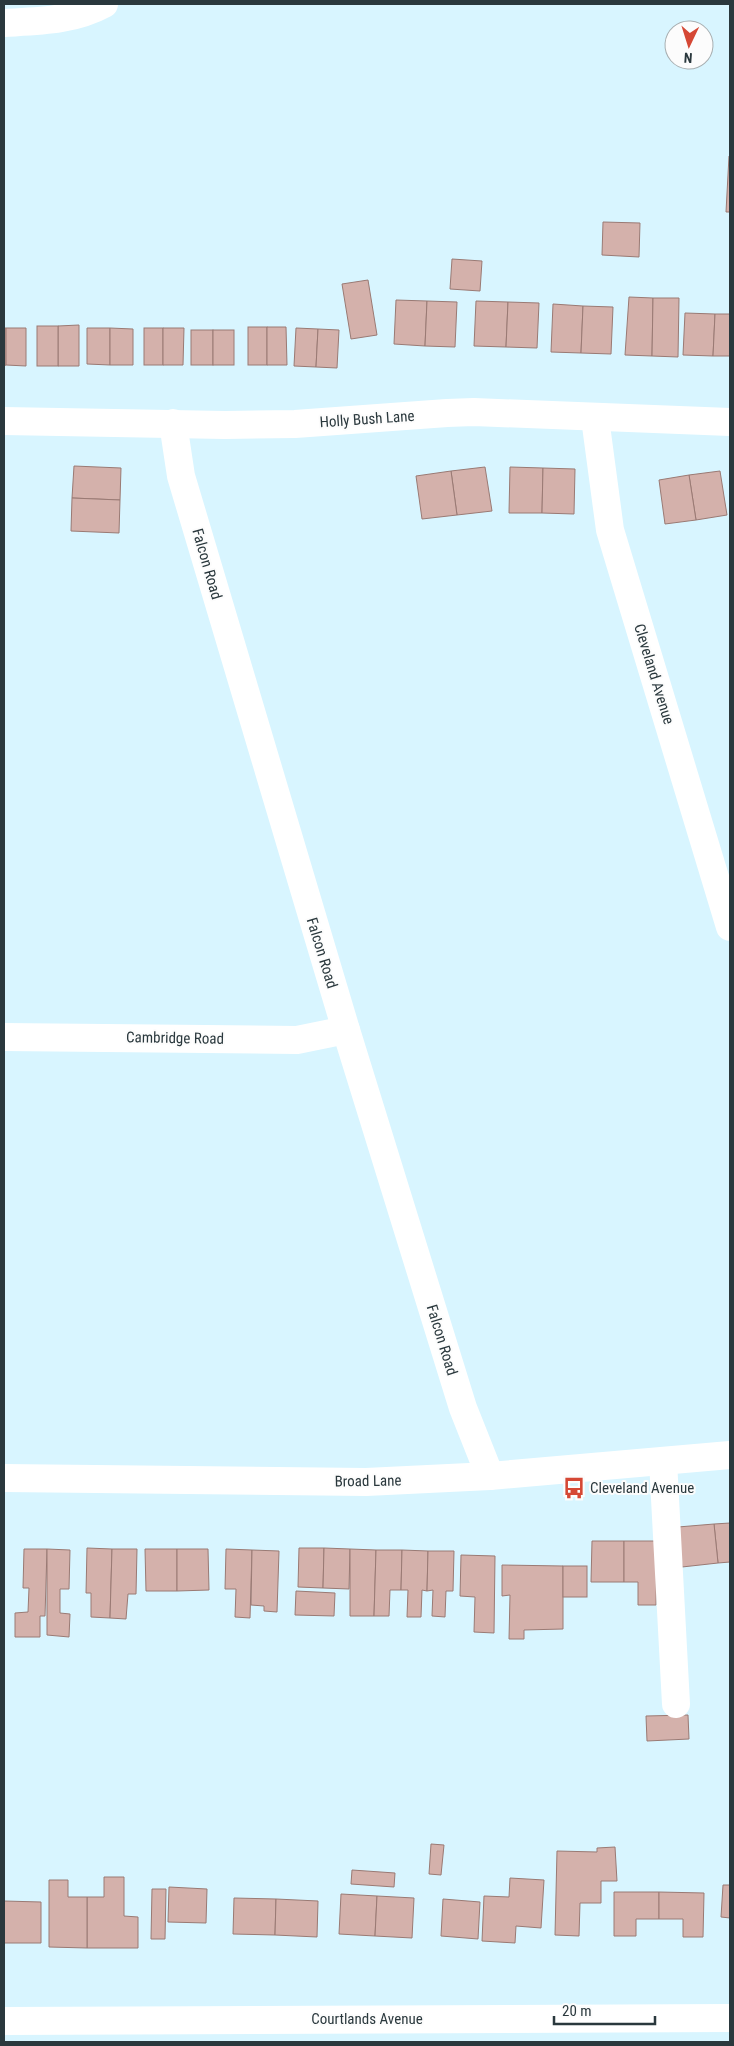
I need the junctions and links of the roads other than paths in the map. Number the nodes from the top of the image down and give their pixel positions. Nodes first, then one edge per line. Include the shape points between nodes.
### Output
1 (104, 4) edge
2 (4, 23) edge
3 (595, 418) junction
4 (4, 421) edge
5 (730, 422) edge
6 (173, 424) junction
7 (730, 927) edge
8 (346, 1030) junction
9 (4, 1036) edge
10 (730, 1454) edge
11 (662, 1461) junction
12 (490, 1476) junction
13 (4, 1478) edge
14 (676, 1704) dead end
15 (730, 2018) edge
16 (4, 2020) edge

1 - 2 street via 67,18
3 - 5 street, Holly Bush Lane
3 - 6 street, Holly Bush Lane via 446,413 295,424
3 - 7 street, Cleveland Avenue via 610,530
4 - 6 street, Holly Bush Lane
6 - 8 street, Falcon Road via 184,485
8 - 9 street, Cambridge Road via 297,1040
8 - 12 street, Falcon Road via 463,1408
10 - 11 street, Broad Lane
11 - 12 street, Broad Lane
11 - 14 street
12 - 13 street, Broad Lane via 366,1482
15 - 16 street, Courtlands Avenue

